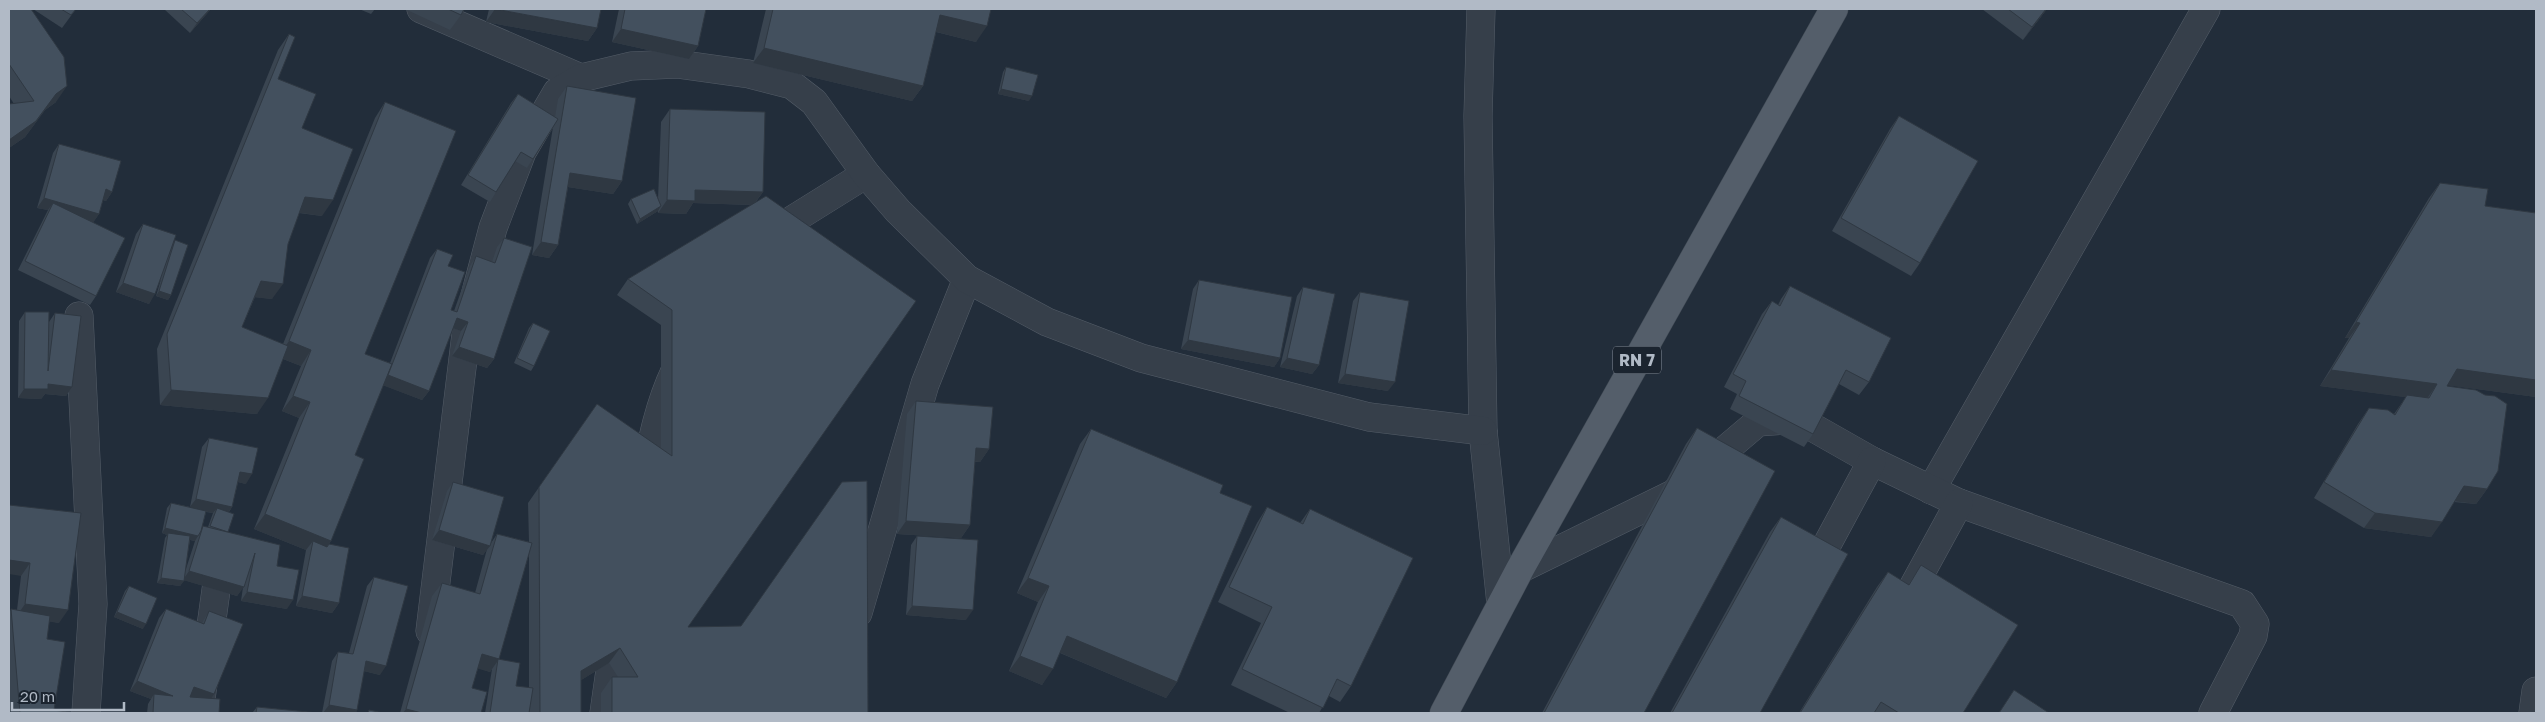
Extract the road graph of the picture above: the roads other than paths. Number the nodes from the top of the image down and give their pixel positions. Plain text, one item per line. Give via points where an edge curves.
1 (421, 9) edge
2 (1481, 9) edge
3 (1834, 9) edge
4 (2206, 9) edge
5 (581, 78) junction
6 (866, 174) junction
7 (745, 253) edge
8 (967, 279) junction
9 (80, 316) edge
10 (687, 345) edge
11 (1483, 431) junction
12 (1872, 461) junction
13 (1932, 490) junction
14 (1959, 503) junction
15 (640, 504) edge
16 (225, 528) edge
17 (1520, 570) junction
18 (1797, 600) edge
19 (622, 601) edge
20 (1501, 604) junction
21 (1892, 626) edge
22 (851, 640) edge
23 (428, 654) edge
24 (2536, 691) edge
25 (86, 713) edge
26 (199, 713) edge
27 (604, 713) edge
28 (1444, 713) edge
29 (2214, 713) edge
30 (2533, 713) edge

1 - 5 street
2 - 11 street via 1478,116
3 - 17 main road, RN 7
4 - 13 street
5 - 6 street via 631,66 677,64 749,74 792,85 814,102
5 - 23 street via 557,92 541,117 522,152 493,228 467,326
6 - 7 street via 771,232
6 - 8 street via 898,211
8 - 11 street via 1047,322 1141,358 1369,417
8 - 22 street via 925,384
9 - 25 street via 92,604
10 - 15 street via 664,394 654,426
11 - 20 street
12 - 13 street
12 - 17 street via 1798,419 1758,422 1673,494
12 - 18 street
13 - 14 street
14 - 21 street
14 - 29 street via 2242,604 2255,624 2253,636
16 - 26 street
17 - 20 main road, RN 7
19 - 27 street
20 - 28 main road, RN 7
24 - 30 street

